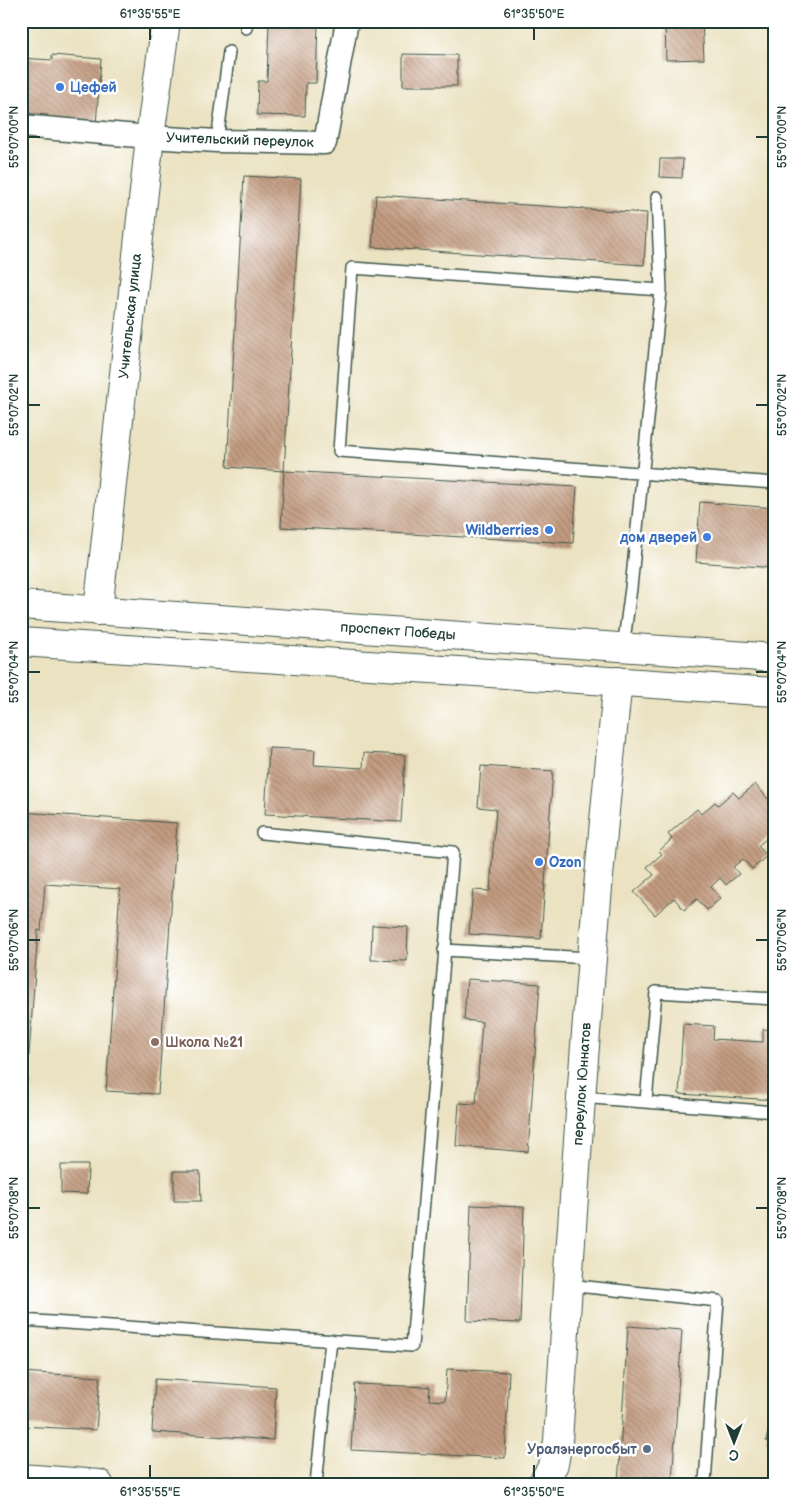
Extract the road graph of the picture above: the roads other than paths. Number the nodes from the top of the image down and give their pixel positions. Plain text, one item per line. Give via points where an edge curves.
1 (166, 21) edge
2 (347, 21) edge
3 (229, 52) dead end
4 (21, 126) edge
5 (150, 137) junction
6 (217, 141) junction
7 (657, 197) dead end
8 (661, 290) junction
9 (642, 474) junction
10 (775, 483) edge
11 (21, 605) edge
12 (98, 611) junction
13 (21, 642) edge
14 (93, 648) junction
15 (623, 648) junction
16 (775, 658) edge
17 (618, 681) junction
18 (775, 692) edge
19 (262, 833) dead end
20 (444, 950) junction
21 (591, 958) junction
22 (775, 999) edge
23 (580, 1097) junction
24 (646, 1101) junction
25 (775, 1112) edge
26 (568, 1285) junction
27 (21, 1320) edge
28 (331, 1340) junction
29 (21, 1478) edge
30 (706, 1482) dead end
31 (99, 1484) edge
32 (316, 1484) edge
33 (542, 1484) edge

1 - 5 main road, Учительская улица
2 - 6 street, Учительский переулок via 325,143
3 - 6 lane
4 - 5 street, Учительский переулок
5 - 6 street, Учительский переулок
5 - 12 main road, Учительская улица
7 - 8 lane
8 - 9 lane
8 - 9 lane via 352,268 339,451
9 - 10 lane
9 - 15 lane
11 - 12 main road, проспект Победы
12 - 14 main road, Учительская улица
12 - 15 main road, проспект Победы
13 - 14 main road
14 - 17 main road
15 - 16 main road, проспект Победы
15 - 17 main road, переулок Юннатов
17 - 18 main road
17 - 21 main road, переулок Юннатов
19 - 20 lane via 453,852
20 - 21 lane
20 - 28 lane via 412,1346
21 - 23 main road, переулок Юннатов
22 - 24 lane via 656,992
23 - 24 lane
23 - 26 main road, переулок Юннатов
24 - 25 lane
26 - 30 lane via 718,1301
26 - 33 main road, переулок Юннатов via 558,1441 554,1464
27 - 28 lane
28 - 32 lane
29 - 31 main road

